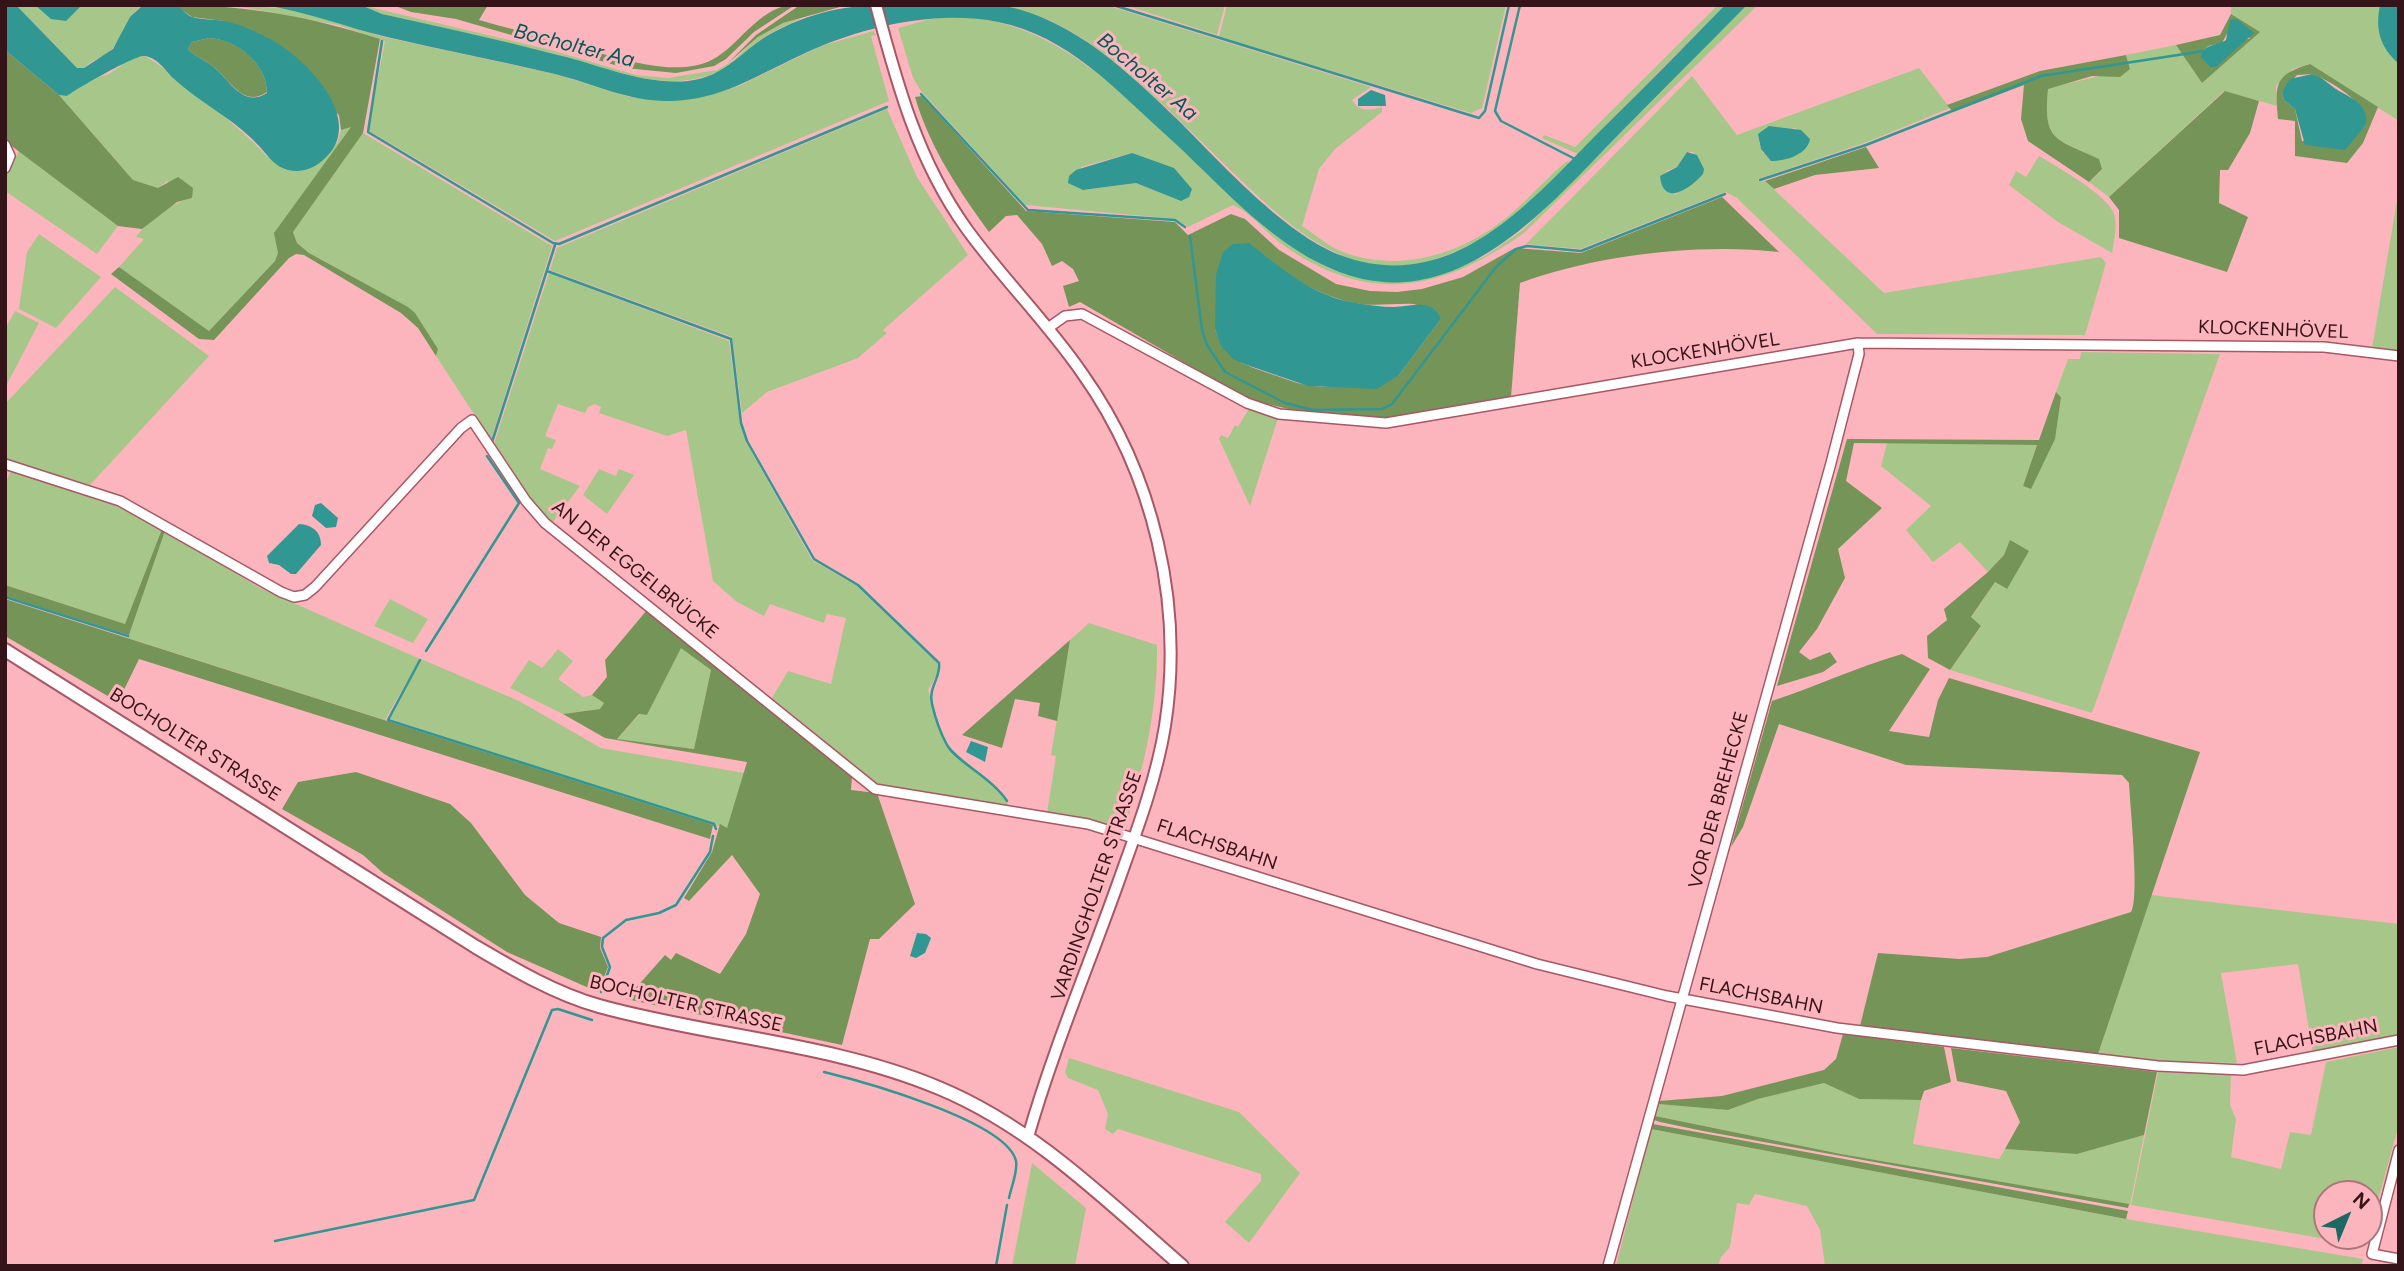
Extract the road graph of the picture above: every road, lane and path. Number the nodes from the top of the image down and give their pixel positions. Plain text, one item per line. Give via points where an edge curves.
1 (876, 5) edge
2 (5, 145) edge
3 (5, 168) edge
4 (1048, 328) junction
5 (1858, 343) junction
6 (2399, 356) edge
7 (5, 464) edge
8 (5, 650) edge
9 (1135, 836) junction
10 (1683, 999) junction
11 (2399, 1040) edge
12 (1028, 1137) junction
13 (2399, 1150) edge
14 (2399, 1259) edge
15 (1182, 1266) edge
16 (1608, 1266) edge

1 - 4 street, VARDINGHOLTER STRASSE via 912,127 944,194 993,264
2 - 3 street via 10,156
4 - 5 street, KLOCKENHÖVEL via 1065,316 1082,314 1247,403 1302,417 1385,423
4 - 9 street, VARDINGHOLTER STRASSE via 1084,374 1123,443 1147,500 1159,546 1169,611 1169,682 1165,726
5 - 6 street, KLOCKENHÖVEL via 2213,344 2324,347
5 - 10 street, VOR DER BREHECKE via 1831,463
7 - 9 street, AN DER EGGELBRÜCKE via 120,501 294,597 315,587 472,420 545,523 875,789
8 - 12 main road, BOCHOLTER STRASSE via 475,947 555,989 599,1006 874,1066 939,1088
9 - 10 street, FLACHSBAHN via 1537,964
9 - 12 street, VARDINGHOLTER STRASSE
10 - 11 street, FLACHSBAHN via 1837,1028 2158,1066 2243,1070
10 - 16 street, VOR DER BREHECKE
12 - 15 main road, BOCHOLTER STRASSE
13 - 14 street via 2372,1254

